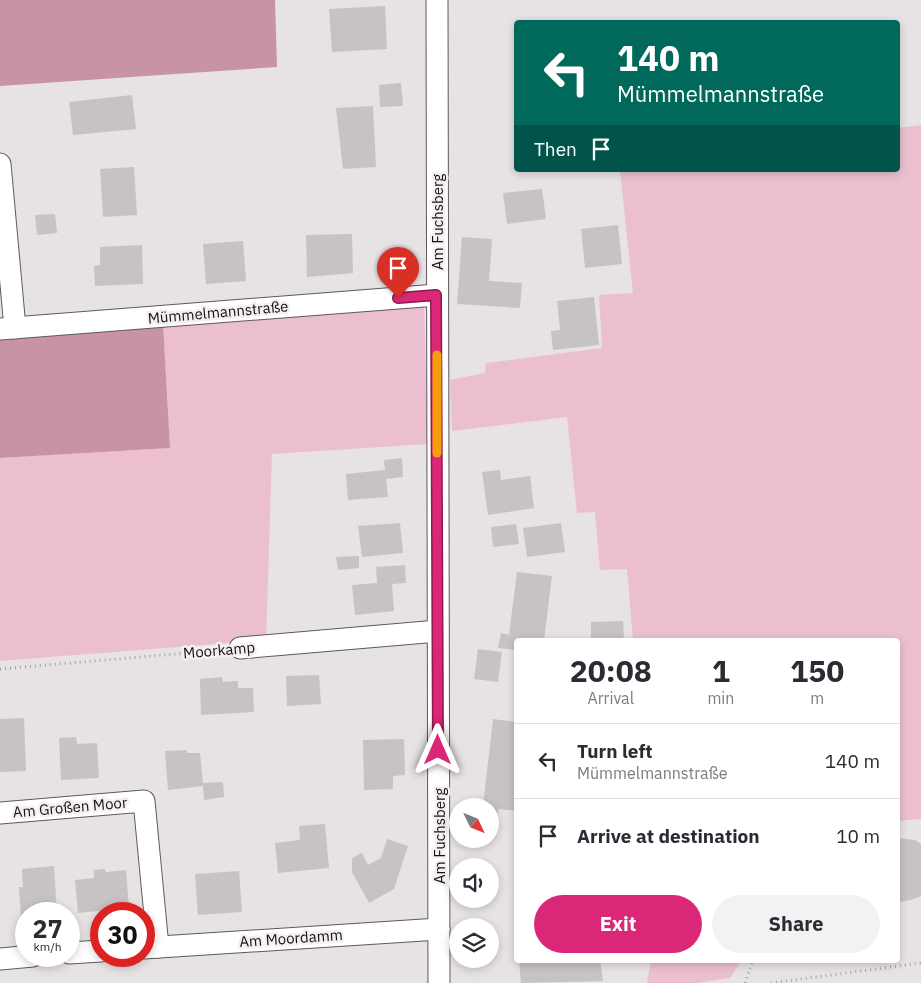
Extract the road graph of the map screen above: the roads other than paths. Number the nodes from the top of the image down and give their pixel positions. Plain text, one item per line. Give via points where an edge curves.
1 (436, 0) edge
2 (0, 164) edge
3 (436, 295) junction
4 (8, 329) edge
5 (438, 631) junction
6 (240, 648) road end
7 (0, 813) edge
8 (149, 902) edge
9 (439, 929) junction
10 (155, 947) edge
11 (15, 958) edge
12 (0, 959) edge
13 (438, 983) edge

1 - 3 street, Am Fuchsberg
2 - 4 street
3 - 4 street, Mümmelmannstraße
3 - 5 street, Am Fuchsberg
5 - 6 street, Moorkamp
5 - 9 street, Am Fuchsberg
7 - 8 street, Am Großen Moor via 144,801
9 - 10 street, Am Moordamm
9 - 13 street, Am Fuchsberg
11 - 12 street

